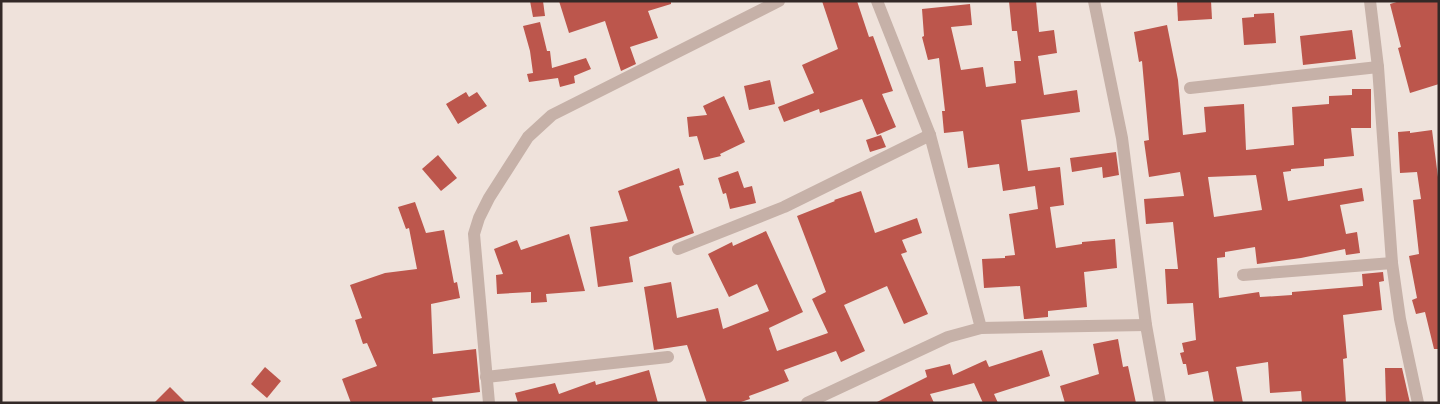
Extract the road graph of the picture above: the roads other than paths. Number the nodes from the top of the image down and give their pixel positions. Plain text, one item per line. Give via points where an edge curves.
1 (779, 1) edge
2 (877, 1) edge
3 (1094, 1) edge
4 (1370, 1) edge
5 (1378, 68) junction
6 (1190, 88) dead end
7 (930, 135) junction
8 (678, 249) dead end
9 (1392, 263) junction
10 (1243, 275) dead end
11 (1146, 325) junction
12 (981, 328) junction
13 (668, 357) dead end
14 (486, 377) junction
15 (489, 403) edge
16 (807, 403) edge
17 (1160, 403) edge
18 (1418, 403) edge

1 - 14 street via 552,115 528,137 489,198 474,234
2 - 7 street
3 - 11 street via 1122,138
4 - 5 street
5 - 6 street
5 - 9 street
7 - 8 street via 784,207
7 - 12 street
9 - 10 street
9 - 18 street
11 - 12 street
11 - 17 street
12 - 16 street via 948,337
13 - 14 street
14 - 15 street

